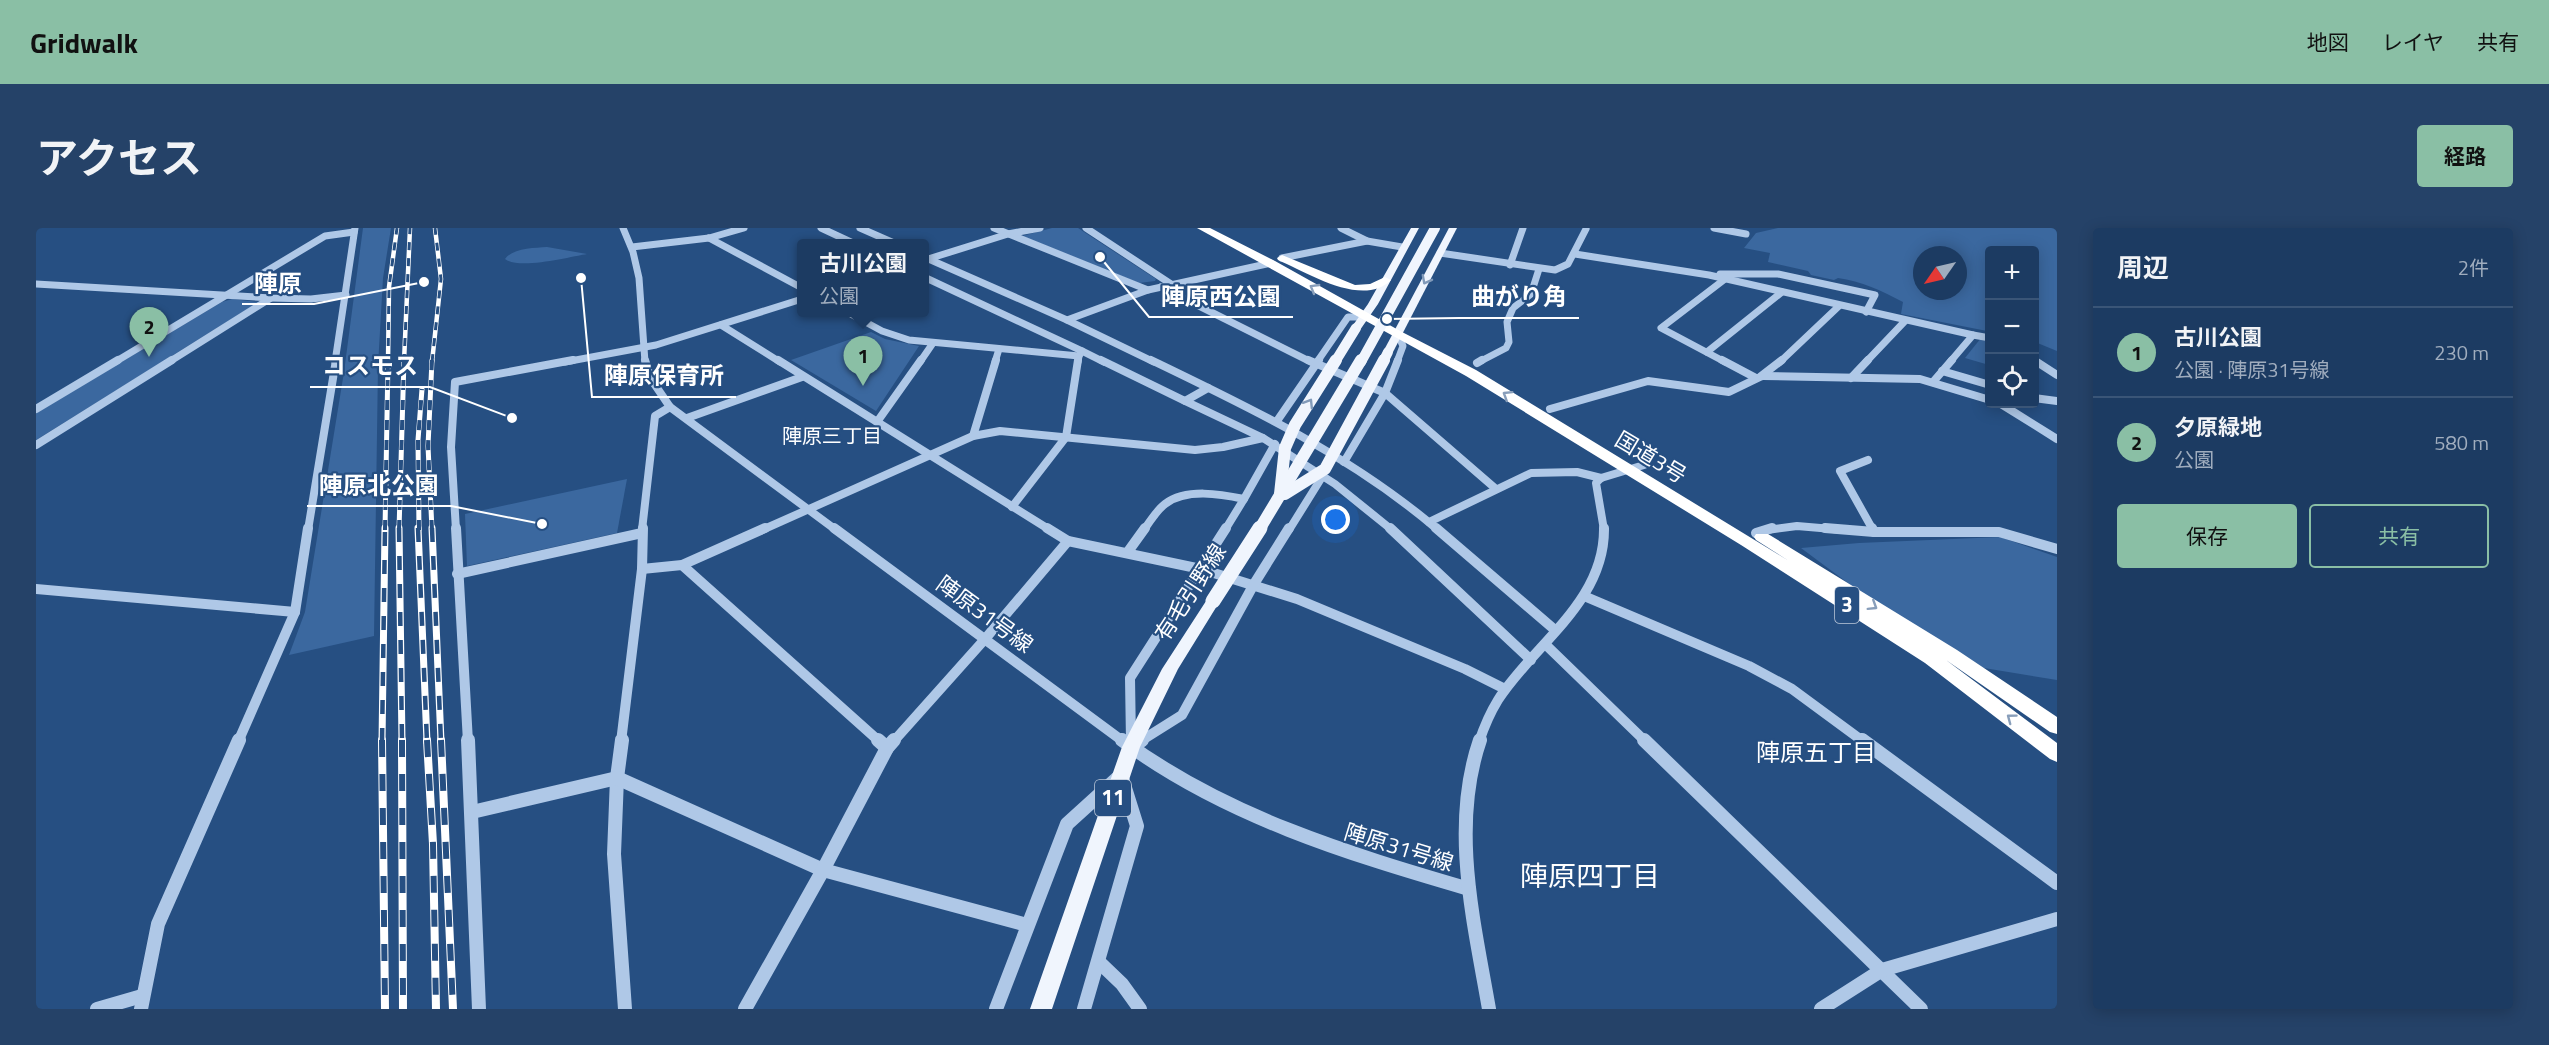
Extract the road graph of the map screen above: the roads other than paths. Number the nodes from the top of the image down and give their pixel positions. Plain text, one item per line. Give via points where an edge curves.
1 (623, 228) edge
2 (744, 228) edge
3 (820, 228) edge
4 (860, 228) edge
5 (994, 228) edge
6 (1040, 228) edge
7 (1086, 228) edge
8 (1202, 228) edge
9 (1225, 228) edge
10 (1341, 228) edge
11 (1415, 228) edge
12 (1435, 228) edge
13 (1453, 228) edge
14 (1523, 228) edge
15 (1578, 228) edge
16 (1588, 228) edge
17 (1714, 228) edge
18 (354, 230) edge
19 (1008, 234) junction
20 (1746, 234) dead end
21 (709, 238) junction
22 (844, 239) edge
23 (885, 239) edge
24 (1367, 241) junction
25 (1402, 247) junction
26 (632, 248) junction
27 (1440, 253) junction
28 (1575, 254) junction
29 (929, 258) edge
30 (929, 260) edge
31 (1277, 260) junction
32 (1510, 265) junction
33 (1539, 269) junction
34 (1709, 275) junction
35 (1725, 279) junction
36 (929, 280) edge
37 (1386, 280) junction
38 (36, 284) edge
39 (1171, 284) junction
40 (797, 286) edge
41 (1161, 287) junction
42 (1149, 290) junction
43 (1782, 292) junction
44 (228, 295) junction
45 (346, 295) junction
46 (271, 298) junction
47 (797, 300) edge
48 (1839, 306) junction
49 (1866, 312) junction
50 (1368, 313) junction
51 (856, 317) edge
52 (1067, 320) junction
53 (1905, 321) junction
54 (721, 325) junction
55 (1400, 330) junction
56 (1973, 335) junction
57 (1985, 337) edge
58 (933, 343) junction
59 (643, 348) junction
60 (999, 349) junction
61 (1707, 352) junction
62 (1080, 354) junction
63 (1477, 363) junction
64 (2039, 363) edge
65 (1316, 364) junction
66 (1942, 371) junction
67 (2057, 375) edge
68 (802, 377) junction
69 (1759, 377) junction
70 (1851, 378) junction
71 (1933, 382) junction
72 (1985, 384) edge
73 (1208, 388) junction
74 (1384, 393) junction
75 (1985, 399) edge
76 (2039, 399) edge
77 (1185, 401) junction
78 (2057, 401) edge
79 (670, 407) junction
80 (2007, 408) edge
81 (36, 409) edge
82 (1550, 409) junction
83 (687, 418) junction
84 (1277, 421) junction
85 (877, 422) junction
86 (973, 436) junction
87 (1066, 437) junction
88 (1263, 438) junction
89 (2057, 439) edge
90 (1275, 444) junction
91 (36, 445) edge
92 (930, 456) junction
93 (1868, 460) dead end
94 (1344, 462) junction
95 (1636, 467) junction
96 (1322, 477) junction
97 (1601, 477) junction
98 (1496, 489) junction
99 (1280, 497) junction
100 (1244, 499) junction
101 (1012, 507) junction
102 (810, 509) junction
103 (1429, 522) junction
104 (1874, 532) junction
105 (642, 533) junction
106 (1756, 533) junction
107 (1068, 540) junction
108 (2057, 549) edge
109 (1127, 553) junction
110 (682, 565) junction
111 (642, 569) junction
112 (1201, 569) junction
113 (457, 574) junction
114 (1254, 584) junction
115 (36, 589) edge
116 (1584, 596) junction
117 (295, 612) junction
118 (1555, 630) junction
119 (985, 639) junction
120 (1545, 644) junction
121 (1531, 660) junction
122 (1505, 689) junction
123 (2057, 727) edge
124 (1131, 747) junction
125 (887, 748) junction
126 (2057, 754) edge
127 (1121, 775) junction
128 (617, 778) junction
129 (472, 812) junction
130 (823, 870) junction
131 (2057, 883) edge
132 (1469, 889) junction
133 (2057, 919) edge
134 (1027, 925) junction
135 (1099, 962) junction
136 (1882, 970) junction
137 (141, 1003) edge
138 (97, 1009) edge
139 (479, 1009) edge
140 (626, 1009) edge
141 (745, 1009) edge
142 (996, 1009) edge
143 (1041, 1009) edge
144 (1084, 1009) edge
145 (1140, 1009) edge
146 (1489, 1009) edge
147 (1821, 1009) edge
148 (1920, 1009) edge

1 - 26 street, 陣原31号線
2 - 21 street
3 - 22 street
4 - 23 street
5 - 19 street
6 - 19 street
7 - 39 street
8 - 31 highway, 国道3号 / 3
9 - 31 highway, 国道3号 / 3
10 - 24 street
11 - 25 main road
12 - 99 main road, 有毛引野線 / 11, bridge via 1393,307
13 - 27 main road
14 - 32 street
15 - 16 street
16 - 28 street
17 - 20 street
18 - 44 street via 325,236
18 - 45 street
19 - 29 street
19 - 42 street
21 - 26 street
21 - 40 street
24 - 25 street
24 - 31 street
25 - 37 main road
26 - 59 street, 陣原31号線 via 641,294
27 - 32 street
27 -> 55 main road
28 - 33 street via 1568,264 1555,270
28 - 34 street
30 - 52 street
31 - 37 highway via 1354,288 1372,287
31 - 39 street
31 - 50 highway, 国道3号 / 3
32 - 33 street
33 - 63 street via 1531,294 1513,308 1507,322 1506,348
34 - 35 street
34 - 49 street via 1778,274 1875,296
35 - 43 street
35 - 61 street via 1661,328
36 - 62 street
37 - 50 main road
38 - 44 street
39 - 41 street
41 - 42 street
41 - 65 street
42 - 52 street
43 - 48 street
43 - 61 street
44 - 46 street
44 - 81 street
45 - 46 street
45 - 117 street
46 - 91 street
47 - 54 street
48 - 49 street
48 - 69 street
49 - 53 street
50 - 55 highway, 国道3号 / 3
50 - 65 street via 1348,317
99 -> 50 main road, bridge via 1285,448 1295,425
51 - 58 street via 896,338
52 - 73 street
53 - 56 street
53 - 70 street
54 - 59 street
54 - 68 street
55 - 63 highway, 国道3号 / 3
55 - 74 street via 1403,346
95 -> 55 highway, 国道3号 / 3
55 - 99 main road, bridge via 1325,469
56 - 57 street
56 - 66 street
58 - 60 street
58 - 85 street
59 - 79 street, 陣原31号線 via 649,376
59 - 113 street via 454,382 451,447
60 - 62 street
60 - 86 street
61 - 69 street
62 - 77 street
62 - 87 street
63 - 82 highway, 国道3号 / 3
64 - 67 street
65 - 74 street
65 - 84 street
66 - 71 street
66 - 72 street
68 - 83 street
68 - 85 street
69 - 70 street
69 - 82 street via 1729,392 1648,381
70 - 71 street
71 - 75 street
73 - 77 street
73 - 84 street
74 - 94 street
74 - 98 street
76 - 78 street
77 - 88 street
79 - 83 street, 陣原31号線
79 - 105 street via 655,416
80 - 89 street
82 - 95 highway, 国道3号 / 3
83 - 102 street, 陣原31号線
84 - 94 street
85 - 92 street
86 - 87 street via 999,431
86 - 92 street
87 - 88 street via 1195,450
87 - 101 street
88 - 90 street
90 - 96 street
90 - 100 street
92 - 101 street
92 - 102 street
93 - 104 street via 1840,471
94 - 103 street
95 - 97 street
95 - 106 highway, 国道3号 / 3
126 -> 95 highway, 国道3号 / 3 via 1932,659
96 - 114 street
96 - 121 street via 1383,523
97 - 98 street via 1577,472 1531,474
97 - 116 street via 1596,488 1603,515 1603,553
98 - 103 street
99 - 124 main road, 有毛引野線 / 11, bridge via 1170,669
100 - 109 street via 1220,493 1166,503
100 - 112 street
101 - 107 street
102 - 110 street
102 - 119 street, 陣原31号線
103 - 118 street
104 - 106 street via 1797,526
104 - 108 street via 2000,532
105 - 111 street
105 - 113 street
106 -> 123 highway, 国道3号 / 3 via 1950,654
107 - 109 street
107 - 119 street
109 - 112 street
110 - 111 street
110 - 125 street
111 - 128 street
112 - 114 street
112 - 124 street via 1130,678
113 - 129 street
114 - 122 street
114 - 124 street via 1182,715
115 - 117 street
116 - 118 street
116 - 131 street via 1749,666 1792,689
117 - 137 street via 158,924
118 - 120 street
119 - 124 street, 陣原31号線
119 - 125 street
120 - 121 street
120 - 136 street
121 - 122 street
122 - 132 street via 1487,721 1473,759 1466,807
124 - 127 main road, 有毛引野線 / 11
124 - 132 street, 陣原31号線 via 1173,775 1295,834 1370,861
125 - 130 street
127 - 134 street via 1067,824
127 - 135 street via 1137,826
127 - 143 main road, 有毛引野線 / 11
128 - 129 street
128 - 130 street
128 - 140 street via 614,854
129 - 139 street
130 - 134 street
130 - 141 street
132 - 146 street
133 - 136 street
134 - 142 street
135 - 144 street
135 - 145 street
136 - 147 street
136 - 148 street
137 - 138 street

